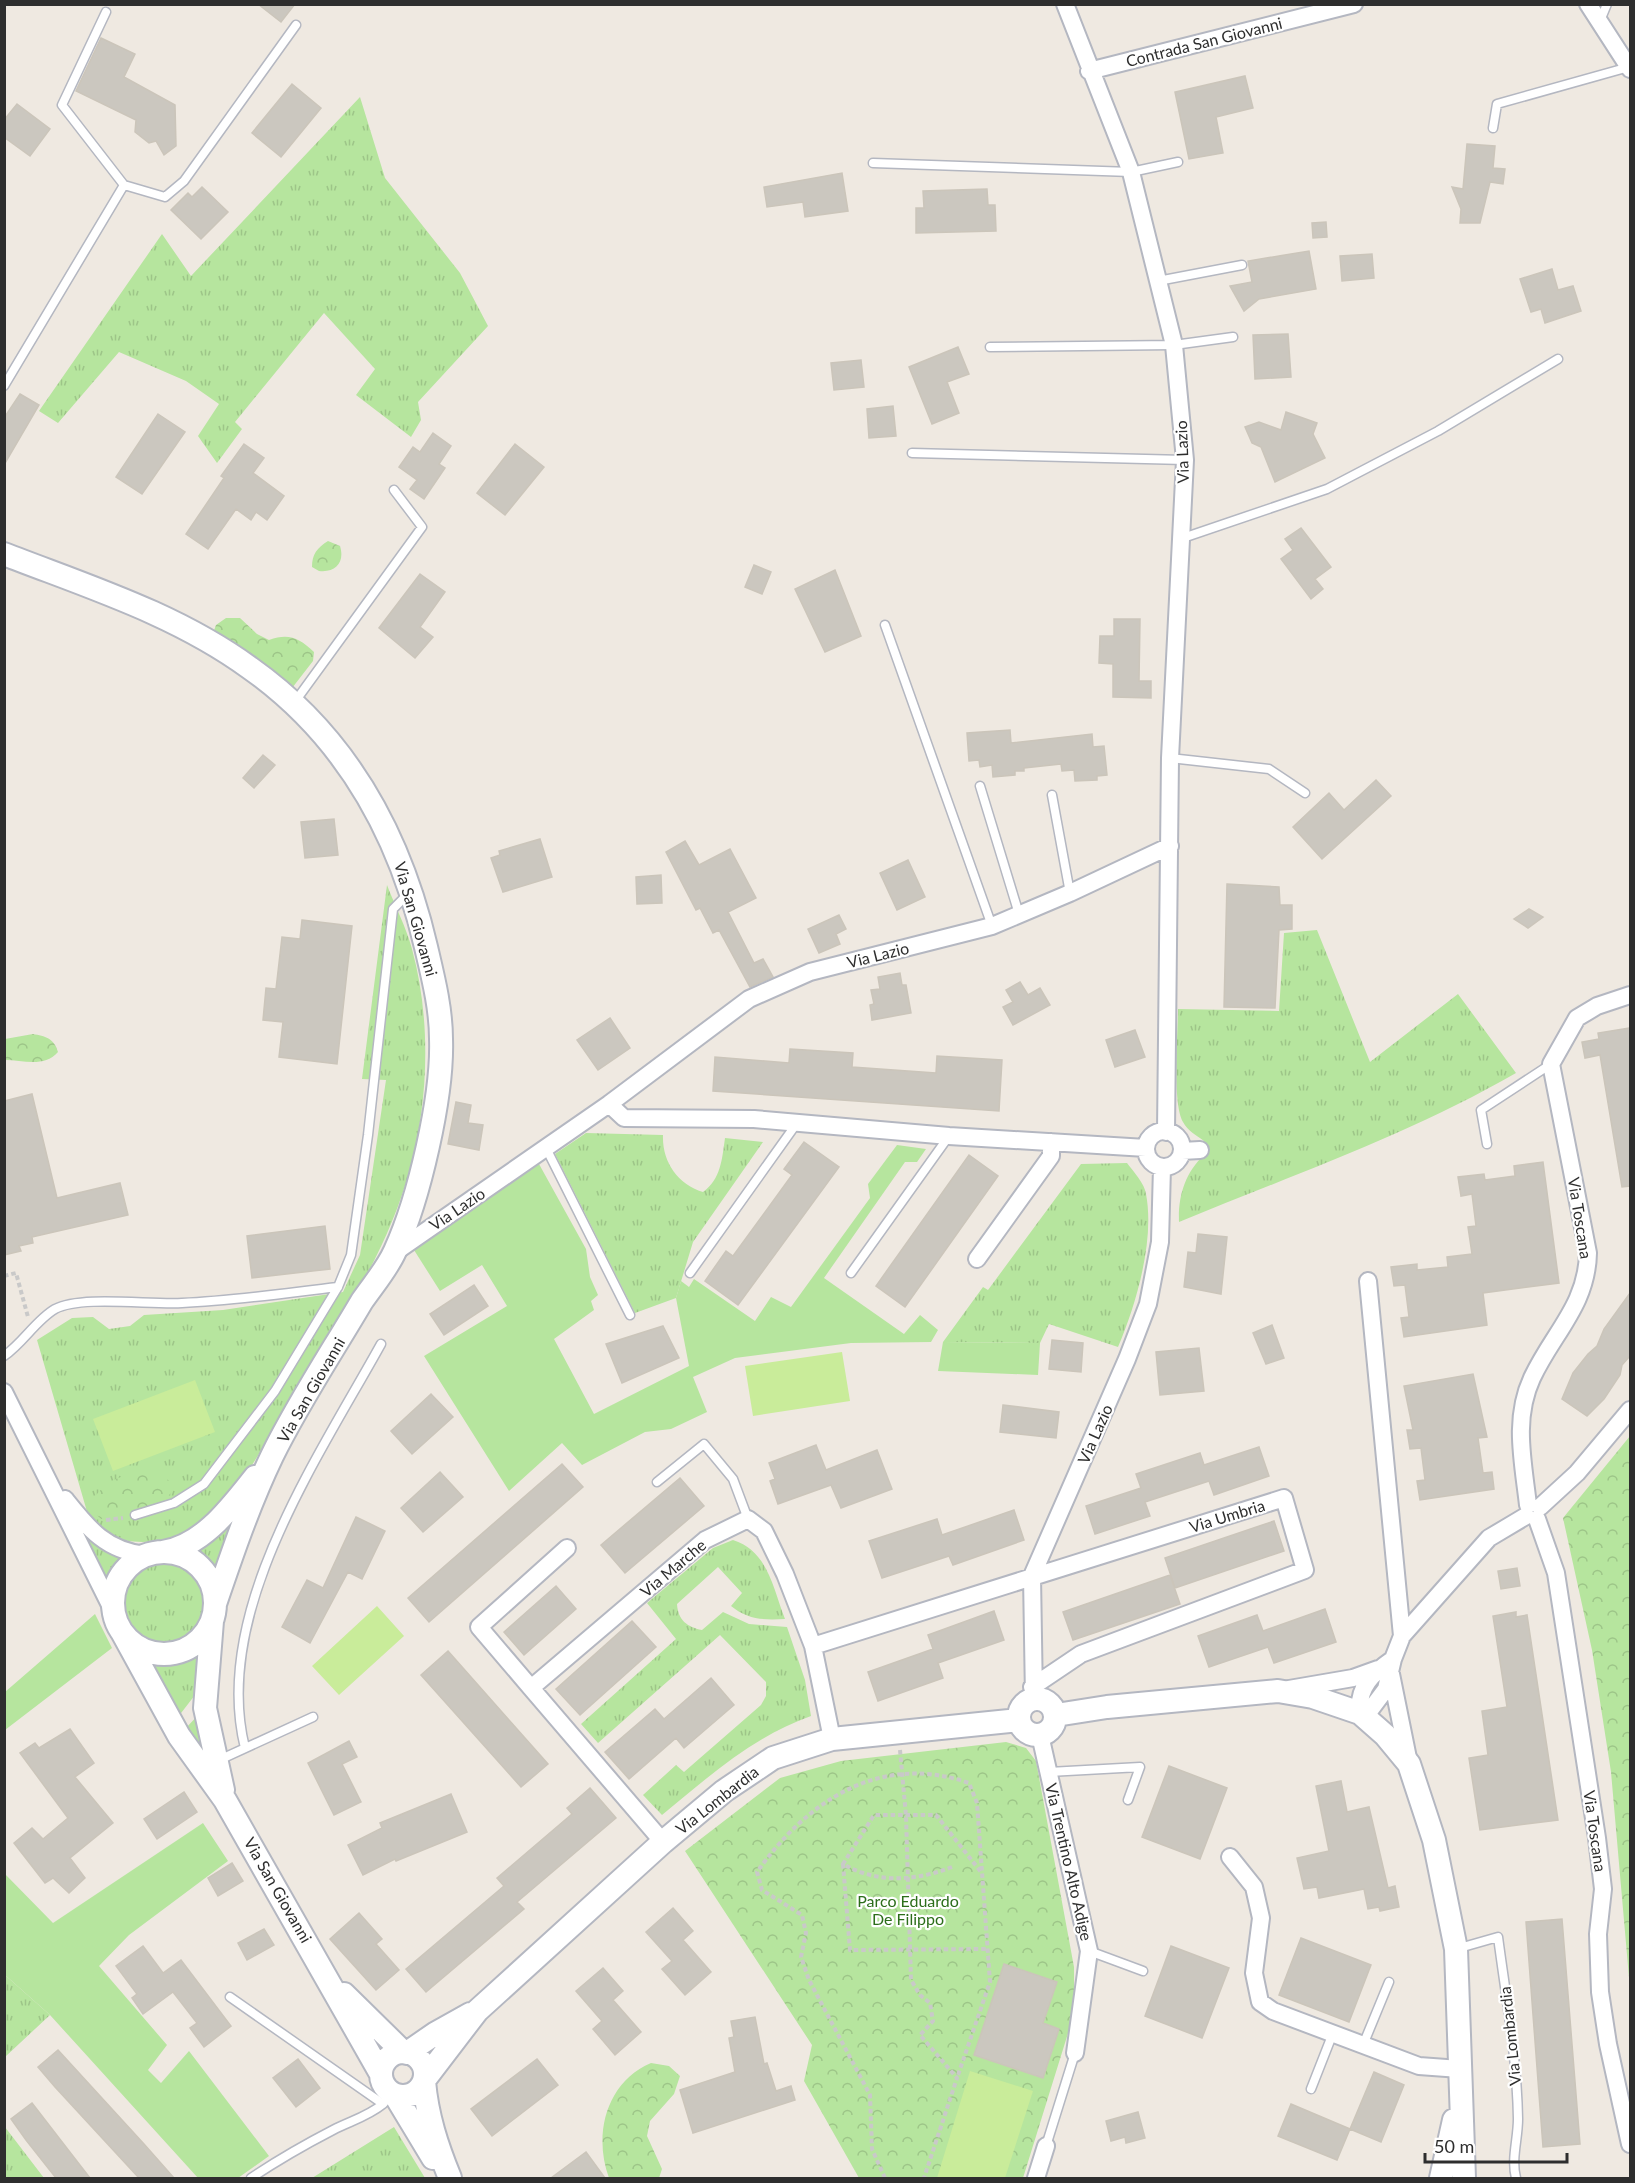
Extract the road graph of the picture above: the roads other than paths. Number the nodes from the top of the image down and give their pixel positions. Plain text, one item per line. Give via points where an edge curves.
1 (1065, 4) edge
2 (1353, 4) edge
3 (1588, 4) edge
4 (1607, 4) edge
5 (106, 12) dead end
6 (1600, 22) junction
7 (296, 25) dead end
8 (1630, 68) edge
9 (1089, 71) junction
10 (1493, 128) dead end
11 (1178, 162) dead end
12 (873, 163) dead end
13 (1131, 172) junction
14 (124, 185) junction
15 (1242, 266) dead end
16 (1157, 281) junction
17 (1233, 337) dead end
18 (1174, 345) junction
19 (990, 347) dead end
20 (1558, 359) dead end
21 (4, 386) edge
22 (912, 453) dead end
23 (1185, 460) junction
24 (394, 490) dead end
25 (1179, 539) junction
26 (4, 554) edge
27 (885, 625) dead end
28 (294, 703) junction
29 (1170, 758) junction
30 (980, 786) dead end
31 (1305, 793) dead end
32 (1052, 795) dead end
33 (1170, 846) junction
34 (411, 892) junction
35 (1070, 893) junction
36 (1019, 914) junction
37 (992, 926) junction
38 (1630, 995) edge
39 (1551, 1064) junction
40 (609, 1104) junction
41 (797, 1123) junction
42 (1166, 1132) junction
43 (950, 1136) junction
44 (1051, 1143) junction
45 (1488, 1144) dead end
46 (546, 1148) junction
47 (1146, 1148) junction
48 (1200, 1150) dead end
49 (1182, 1151) junction
50 (1162, 1167) junction
51 (394, 1253) junction
52 (977, 1259) dead end
53 (690, 1273) dead end
54 (851, 1273) dead end
55 (1368, 1281) dead end
56 (338, 1287) junction
57 (630, 1315) dead end
58 (381, 1344) dead end
59 (4, 1356) edge
60 (4, 1392) edge
61 (1630, 1410) edge
62 (273, 1455) junction
63 (44, 1472) junction
64 (657, 1482) dead end
65 (1533, 1512) junction
66 (135, 1515) dead end
67 (748, 1519) junction
68 (567, 1548) dead end
69 (154, 1553) junction
70 (1032, 1576) junction
71 (214, 1613) junction
72 (118, 1623) junction
73 (1402, 1636) junction
74 (813, 1646) junction
75 (1388, 1667) junction
76 (531, 1688) junction
77 (1278, 1691) junction
78 (206, 1692) junction
79 (1033, 1693) junction
80 (1360, 1713) junction
81 (1056, 1715) junction
82 (312, 1718) dead end
83 (1019, 1720) junction
84 (175, 1729) junction
85 (1040, 1735) junction
86 (832, 1739) junction
87 (245, 1748) junction
88 (217, 1761) junction
89 (1409, 1764) junction
90 (1049, 1772) junction
91 (225, 1800) junction
92 (1128, 1800) dead end
93 (663, 1842) junction
94 (1230, 1857) dead end
95 (1456, 1949) junction
96 (1089, 1951) junction
97 (1143, 1971) dead end
98 (330, 1981) junction
99 (1389, 1982) dead end
100 (230, 1997) dead end
101 (477, 2011) junction
102 (1333, 2033) junction
103 (1363, 2045) junction
104 (405, 2053) junction
105 (1075, 2053) joint
106 (1460, 2069) junction
107 (424, 2080) junction
108 (1311, 2089) dead end
109 (387, 2092) junction
110 (1460, 2092) junction
111 (1630, 2144) edge
112 (1046, 2146) joint
113 (251, 2178) edge
114 (448, 2178) edge
115 (1036, 2178) edge
116 (1441, 2178) edge
117 (1464, 2178) edge
118 (1516, 2178) edge

1 - 9 street, Via Lazio
2 - 9 street, Contrada San Giovanni
3 - 6 street
4 - 6 lane
5 - 14 lane via 62,105
6 - 8 street
7 - 14 lane via 184,181 165,197
8 - 10 lane via 1497,104
9 - 13 street, Via Lazio
11 - 13 lane
12 - 13 lane
13 - 16 street, Via Lazio
14 - 21 lane
15 - 16 lane
16 - 18 street, Via Lazio
17 - 18 lane
18 - 19 lane
18 - 23 street, Via Lazio
20 - 25 lane via 1438,431 1326,489
22 - 23 lane
23 - 25 street, Via Lazio
24 - 28 lane via 422,527
25 - 29 street, Via Lazio
26 - 28 main road, Via San Giovanni via 163,615 251,668
27 - 37 lane
28 - 34 main road, Via San Giovanni via 332,745 365,791 393,842
29 - 31 lane via 1269,769
29 - 33 street, Via Lazio
30 - 36 lane
32 - 35 lane
33 - 35 street, Via Lazio
33 - 42 street, Via Lazio
34 - 51 main road, Via San Giovanni via 434,980 442,1040 433,1121 413,1200
34 - 56 lane via 393,909 351,1255
35 - 36 street, Via Lazio
36 - 37 street, Via Lazio
37 - 40 street, Via Lazio via 810,972 749,999
38 - 39 street via 1597,1006 1577,1018
39 - 45 lane via 1481,1110
39 - 65 street, Via Toscana via 1588,1253 1582,1293 1532,1378 1525,1401 1519,1430
40 - 41 street via 624,1118
40 - 46 street, Via Lazio
41 - 43 street
41 - 53 lane
42 - 47 street via 1151,1138
42 - 49 street via 1179,1140
43 - 44 street
43 - 54 lane
44 - 47 street
44 - 52 street via 1051,1156
46 - 51 street, Via Lazio
46 - 57 lane
47 - 50 street via 1149,1158
48 - 49 street
49 - 50 street via 1177,1161
50 - 70 street, Via Lazio via 1160,1242 1148,1304
51 - 62 main road, Via San Giovanni
55 - 73 street
56 - 59 lane via 183,1303 80,1303 55,1309
56 - 66 lane via 275,1391 204,1484 174,1503
58 - 87 lane via 310,1471 259,1580 238,1671 238,1720
60 - 63 street
61 - 65 street via 1577,1473
62 - 69 main road, Via San Giovanni via 213,1527 177,1550
62 - 71 main road, Via San Giovanni via 236,1541
63 - 69 street via 99,1538 116,1549
63 - 72 street
64 - 67 lane via 704,1443 733,1479
65 - 73 street via 1489,1538
65 - 111 street, Via Toscana via 1556,1573 1597,1838 1603,1888 1598,1934 1600,1992
67 - 74 street via 764,1531
67 - 76 street, Via Marche via 705,1539
68 - 76 street via 479,1627
69 - 71 main road via 180,1554 206,1573 213,1588
69 - 72 main road via 130,1565 119,1579 113,1596
70 - 74 street, Via Umbria
70 - 79 street, Via Lazio
70 - 79 street, Via Umbria via 1284,1498 1305,1570 1081,1654
71 - 72 main road via 202,1637 188,1648 170,1654 135,1645
71 - 78 main road, Via San Giovanni
72 - 84 main road, Via San Giovanni
73 - 75 street
74 - 86 street
75 - 77 street via 1353,1678
75 - 80 street via 1379,1701
75 - 89 street
76 - 93 street
77 - 80 main road via 1313,1697
77 - 81 main road
78 - 84 main road
78 - 88 main road, Via San Giovanni via 205,1708
79 - 81 main road via 1048,1702
79 - 83 main road
80 - 89 main road via 1386,1735
81 - 85 main road via 1052,1728
82 - 87 lane
83 - 85 main road via 1026,1732
83 - 86 main road, Via Lombardia
84 - 91 main road, Via San Giovanni
85 - 90 street, Via Trentino Alto Adige
86 - 93 main road, Via Lombardia via 773,1758 724,1791
87 - 88 lane
88 - 91 main road, Via San Giovanni
89 - 95 main road via 1434,1840
90 - 92 lane, Via Trentino Alto Adige via 1140,1767
90 - 96 street, Via Trentino Alto Adige
91 - 98 main road, Via San Giovanni
93 - 101 main road, Via Lombardia
94 - 102 street via 1254,1887 1261,1918 1254,1973 1260,2002 1273,2011
95 - 106 main road
95 - 118 lane, Via Lombardia via 1498,1937 1513,2052 1518,2120
96 - 97 lane, Via Trentino Alto Adige
96 - 105 street, Via Trentino Alto Adige
98 - 104 main road, Via San Giovanni
98 - 109 main road, Via San Giovanni
99 - 103 lane
100 - 109 lane
101 - 104 main road, Via Lombardia
101 - 107 main road, Via Lombardia
102 - 103 street
102 - 108 lane
103 - 106 street via 1419,2066
104 - 107 main road via 421,2062
104 - 109 main road via 396,2053 385,2061
105 - 112 lane
106 - 110 main road
107 - 109 main road via 421,2088 409,2096
107 - 114 main road, Via San Giovanni via 426,2107
109 - 113 lane via 370,2115 292,2151
109 - 114 main road, Via San Giovanni
110 - 116 main road
110 - 117 main road
112 - 115 street

